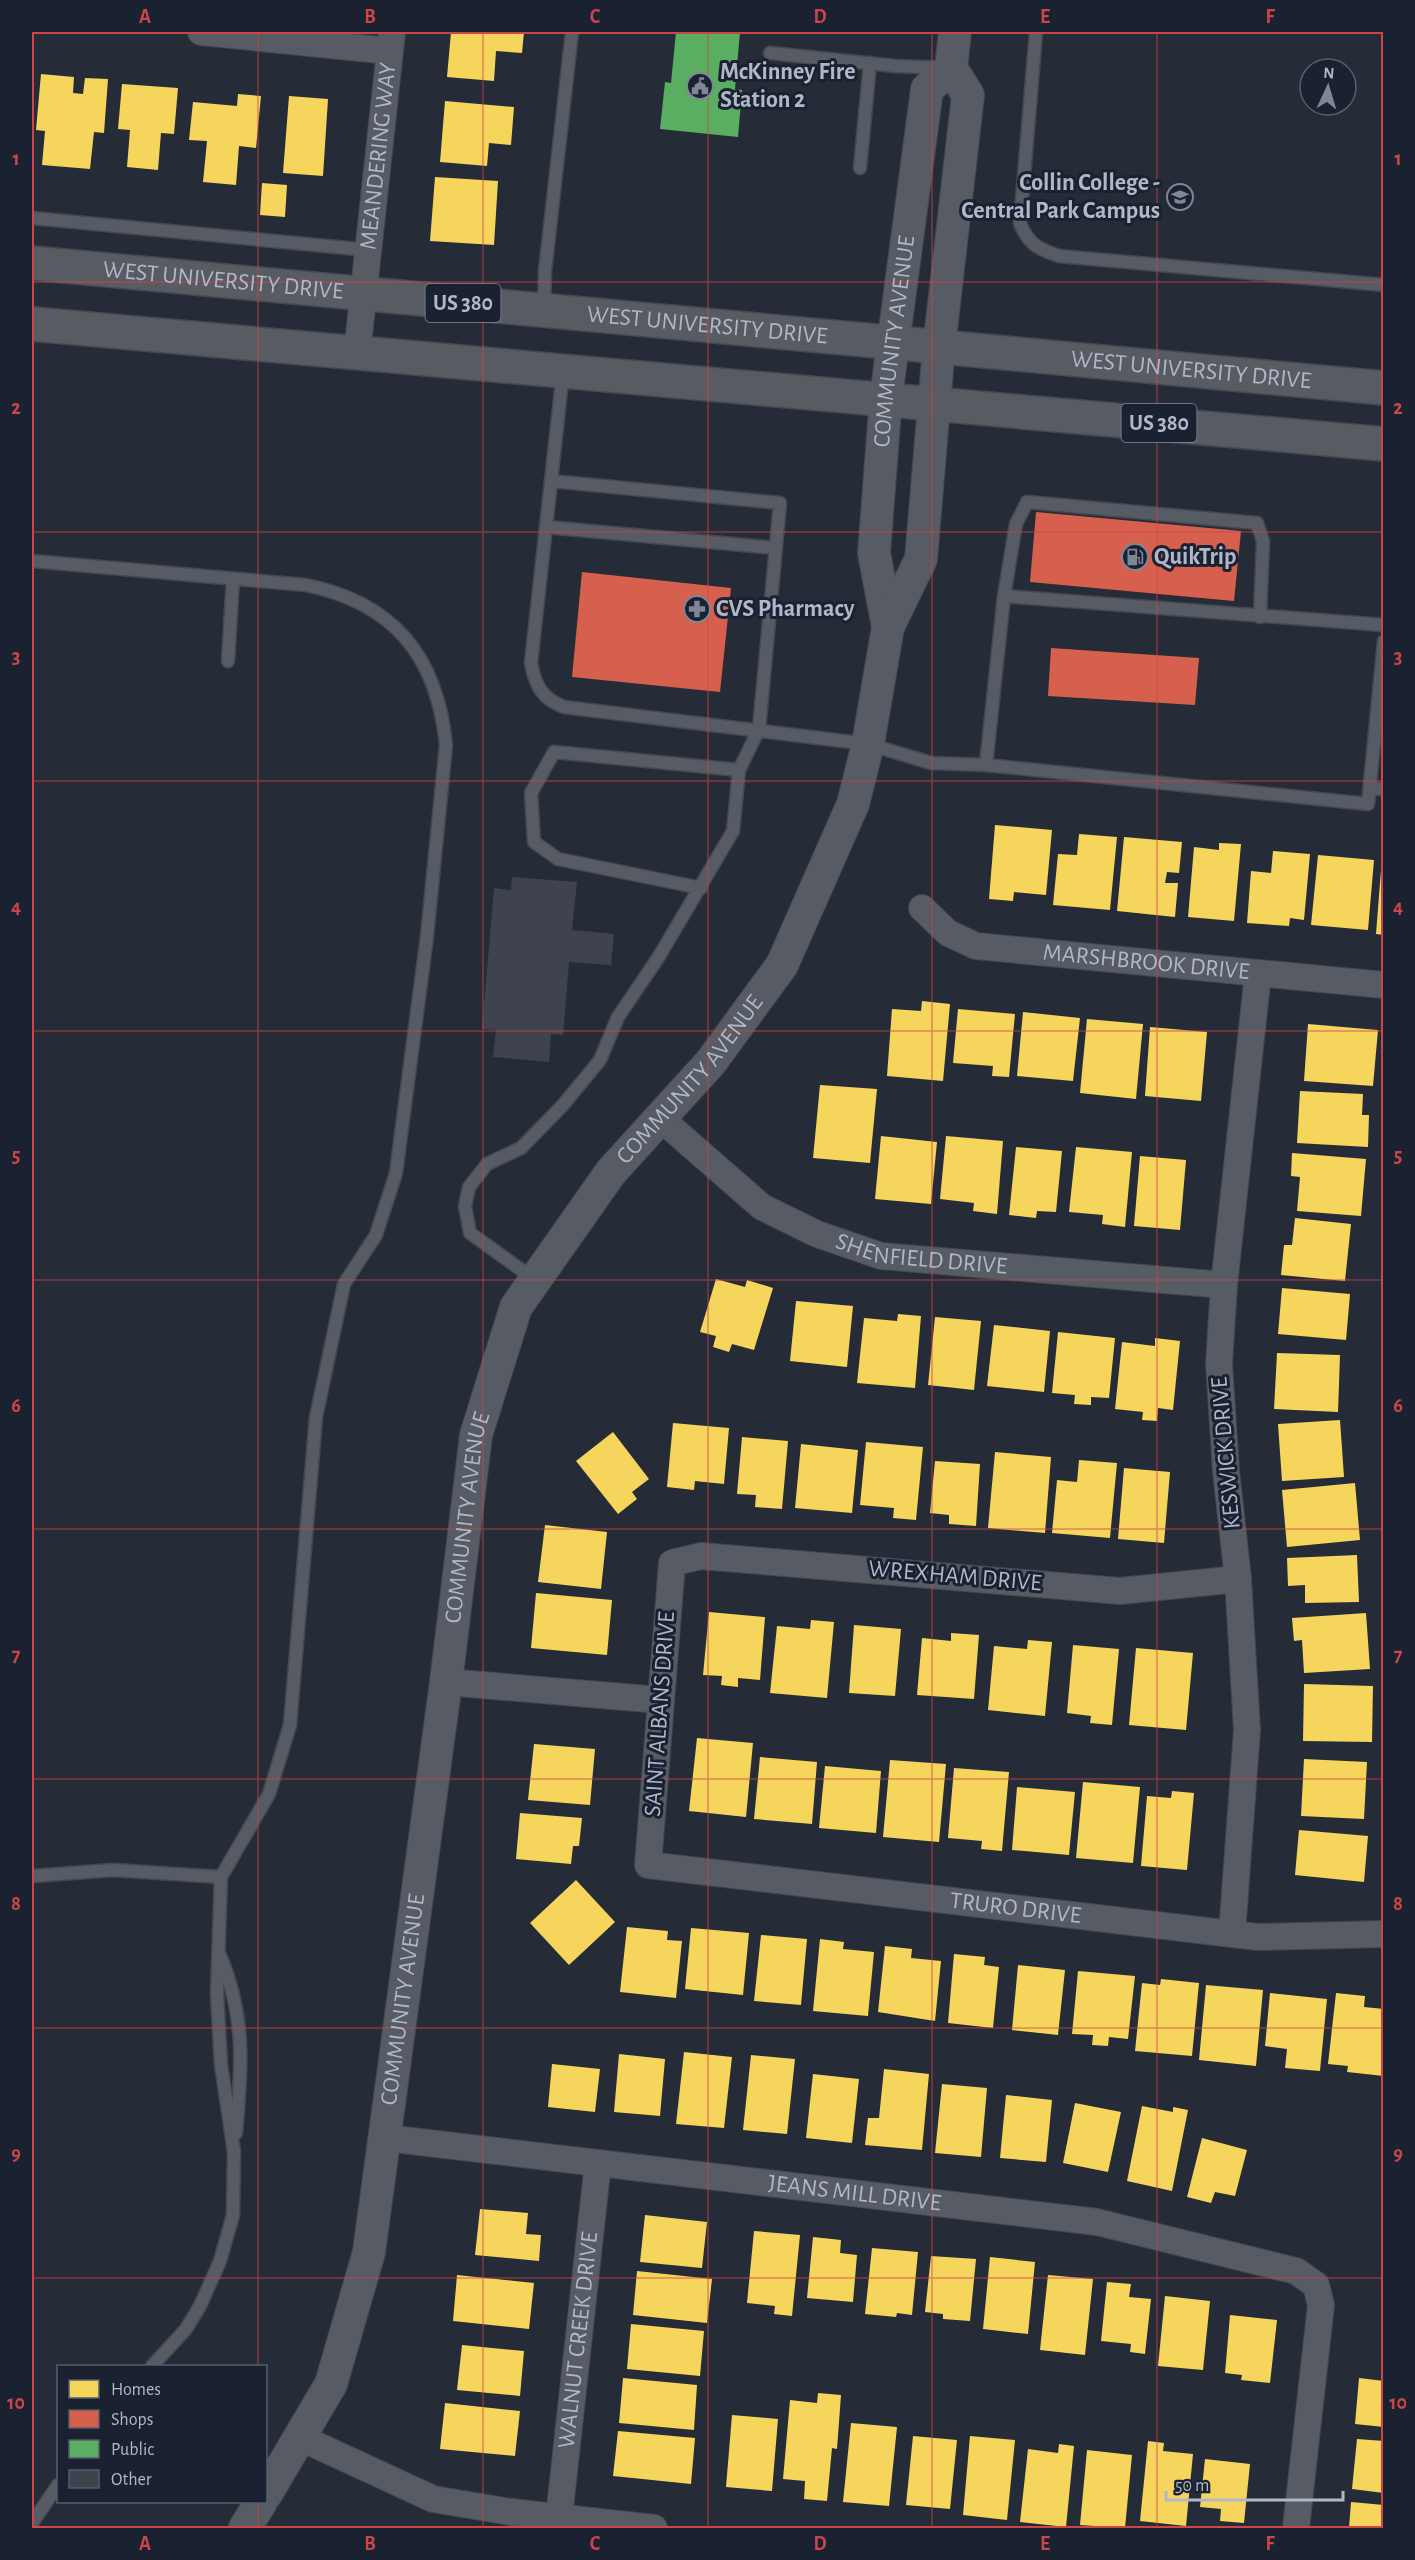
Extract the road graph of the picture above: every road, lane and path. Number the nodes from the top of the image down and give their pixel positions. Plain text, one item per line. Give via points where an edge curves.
1 (201, 32) edge
2 (572, 32) edge
3 (955, 32) edge
4 (1036, 32) edge
5 (391, 41) edge
6 (770, 53) dead end
7 (870, 63) junction
8 (951, 68) junction
9 (860, 168) dead end
10 (32, 218) edge
11 (368, 250) junction
12 (32, 263) edge
13 (1383, 285) edge
14 (363, 293) junction
15 (544, 310) junction
16 (32, 324) edge
17 (894, 344) junction
18 (939, 347) junction
19 (357, 353) junction
20 (563, 372) junction
21 (1383, 388) edge
22 (886, 397) junction
23 (935, 402) junction
24 (1383, 444) edge
25 (551, 481) junction
26 (546, 527) junction
27 (776, 548) junction
28 (32, 561) edge
29 (233, 579) junction
30 (1004, 596) junction
31 (1260, 618) junction
32 (1383, 625) edge
33 (888, 627) junction
34 (1383, 641) edge
35 (228, 662) dead end
36 (759, 729) junction
37 (868, 744) junction
38 (986, 765) junction
39 (739, 770) junction
40 (1370, 788) junction
41 (1383, 789) edge
42 (701, 888) junction
43 (922, 908) dead end
44 (1258, 974) junction
45 (1383, 986) edge
46 (660, 1118) junction
47 (535, 1280) junction
48 (1224, 1285) junction
49 (672, 1563) joint
50 (1238, 1579) junction
51 (446, 1682) junction
52 (660, 1700) junction
53 (648, 1865) joint
54 (32, 1876) edge
55 (221, 1877) junction
56 (1232, 1933) junction
57 (1383, 1934) edge
58 (217, 1947) junction
59 (386, 2138) junction
60 (234, 2152) junction
61 (598, 2163) junction
62 (154, 2365) edge
63 (299, 2437) junction
64 (57, 2486) edge
65 (267, 2492) edge
66 (260, 2503) edge
67 (559, 2517) junction
68 (32, 2523) edge
69 (245, 2529) edge
70 (654, 2529) edge
71 (1296, 2529) edge

1 - 5 street
2 - 15 lane
3 - 8 street
4 - 13 lane via 1020,223 1037,249 1059,256
5 - 11 street, MEANDERING WAY
6 - 7 lane
7 - 8 lane
7 - 9 lane
8 - 17 street, COMMUNITY AVENUE via 927,89
8 - 18 street, COMMUNITY AVENUE via 968,95
10 - 11 lane
11 - 14 street, MEANDERING WAY
12 - 14 highway, WEST UNIVERSITY DRIVE / US 380
14 - 15 highway, WEST UNIVERSITY DRIVE / US 380
14 - 19 street, MEANDERING WAY
15 - 17 highway, WEST UNIVERSITY DRIVE / US 380
16 - 19 highway, US 380
17 - 18 highway, WEST UNIVERSITY DRIVE / US 380
17 - 22 street, COMMUNITY AVENUE
18 - 21 highway, WEST UNIVERSITY DRIVE / US 380
18 - 23 street, COMMUNITY AVENUE
19 - 20 highway, US 380
20 - 22 highway, US 380
20 - 25 lane
22 - 23 highway, US 380
22 - 33 street, COMMUNITY AVENUE via 874,553
23 - 24 highway, US 380
23 - 33 street, COMMUNITY AVENUE via 921,559
25 - 26 lane
25 - 27 lane via 780,503
26 - 27 lane
26 - 36 lane via 531,663 536,685 550,702 564,707
27 - 36 lane
28 - 29 lane
29 - 35 lane
29 - 55 lane via 306,585 338,592 387,620 407,640 424,666 443,718 446,745 427,936 396,1173 376,1235 344,1284 316,1417 290,1725 269,1794
30 - 31 lane
30 - 31 lane via 1016,524 1027,502 1257,523 1264,549
30 - 38 lane
31 - 32 lane
33 - 37 street, COMMUNITY AVENUE
34 - 40 lane
36 - 37 lane
36 - 39 lane
37 - 38 lane via 931,763
37 - 46 street, COMMUNITY AVENUE via 853,804 782,965 711,1062
38 - 40 lane via 1368,804
39 - 42 lane via 733,831
39 - 42 lane via 554,752 531,793 534,842 558,859
40 - 41 lane
42 - 47 lane via 618,1017 600,1060 521,1148 487,1164 469,1187 465,1206 470,1233
43 - 44 street, MARSHBROOK DRIVE via 948,933 976,946
44 - 45 street, MARSHBROOK DRIVE
44 - 48 street, KESWICK DRIVE
46 - 47 street, COMMUNITY AVENUE via 611,1172
46 - 48 street, SHENFIELD DRIVE via 762,1208 817,1234 880,1256
47 - 51 street, COMMUNITY AVENUE via 516,1307 476,1435
48 - 50 street, KESWICK DRIVE via 1219,1364
49 - 50 street, WREXHAM DRIVE via 701,1556 1120,1591
49 - 52 street, SAINT ALBANS DRIVE
50 - 56 street, KESWICK DRIVE via 1247,1730
51 - 52 street
51 - 59 street, COMMUNITY AVENUE
52 - 53 street, SAINT ALBANS DRIVE
53 - 56 street, TRURO DRIVE
54 - 55 lane via 113,1870
55 - 58 lane
56 - 57 street, TRURO DRIVE via 1258,1937
58 - 60 lane via 221,2065
58 - 60 lane via 236,1999 240,2027 241,2085
59 - 61 street, JEANS MILL DRIVE
59 - 63 street, COMMUNITY AVENUE via 369,2252 331,2384
60 - 62 lane via 233,2215 220,2261 186,2329
61 - 67 street, WALNUT CREEK DRIVE
61 - 71 street, JEANS MILL DRIVE via 1097,2222 1296,2271 1316,2285 1321,2305
63 - 65 street, COMMUNITY AVENUE
63 - 67 street via 433,2499
64 - 68 lane
66 - 69 street
67 - 70 street

